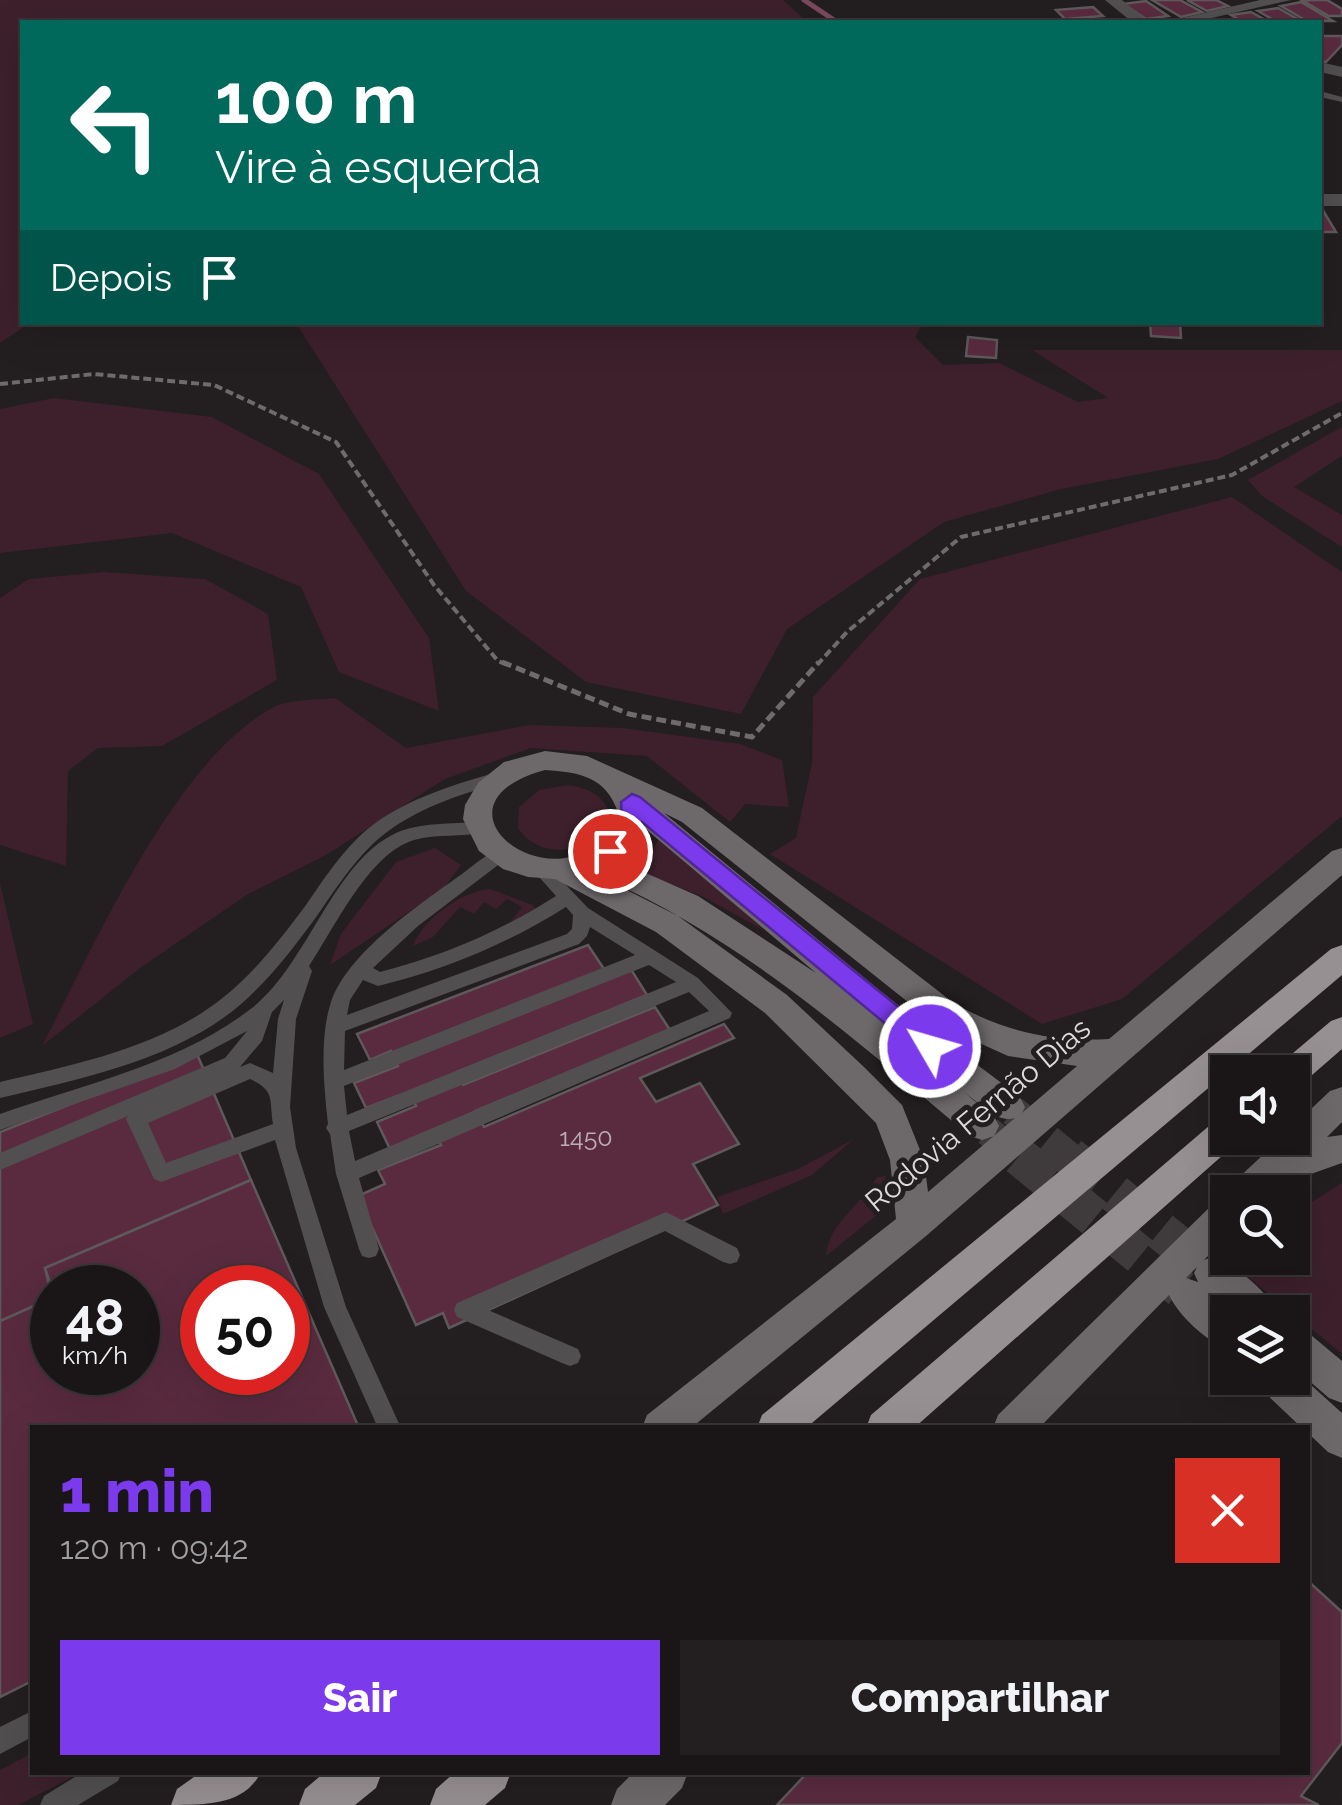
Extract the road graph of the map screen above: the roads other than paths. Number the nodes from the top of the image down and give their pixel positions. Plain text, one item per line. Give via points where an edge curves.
1 (1113, 0) edge
2 (1283, 0) edge
3 (1138, 20) edge
4 (1182, 20) edge
5 (613, 776) junction
6 (500, 777) junction
7 (632, 802) junction
8 (479, 828) junction
9 (500, 855) junction
10 (1342, 859) edge
11 (565, 874) junction
12 (582, 914) junction
13 (652, 956) junction
14 (1342, 957) edge
15 (306, 961) junction
16 (360, 970) junction
17 (692, 983) junction
18 (264, 1008) junction
19 (336, 1027) junction
20 (1342, 1030) edge
21 (1119, 1052) junction
22 (1310, 1058) edge
23 (332, 1084) junction
24 (0, 1090) edge
25 (281, 1093) junction
26 (1342, 1101) edge
27 (1008, 1106) tunnel mouth
28 (0, 1122) edge
29 (982, 1126) tunnel mouth
30 (284, 1128) junction
31 (336, 1128) junction
32 (1210, 1146) edge
33 (1342, 1148) edge
34 (0, 1162) edge
35 (346, 1174) junction
36 (1265, 1175) edge
37 (1278, 1175) edge
38 (914, 1225) junction
39 (1210, 1230) edge
40 (369, 1249) dead end
41 (730, 1255) dead end
42 (1223, 1295) edge
43 (1210, 1301) edge
44 (570, 1356) dead end
45 (1310, 1357) edge
46 (1342, 1385) edge
47 (1294, 1395) edge
48 (389, 1425) edge
49 (665, 1425) edge
50 (780, 1425) edge
51 (888, 1425) edge
52 (1015, 1425) edge
53 (1342, 1439) edge
54 (30, 1725) edge
55 (0, 1740) edge
56 (104, 1775) edge
57 (235, 1775) edge
58 (356, 1775) edge
59 (486, 1775) edge
60 (663, 1775) edge
61 (52, 1805) edge
62 (193, 1805) edge
63 (321, 1805) edge
64 (452, 1805) edge
65 (633, 1805) edge

1 - 3 street
2 - 4 street
5 - 6 main road via 570,760 521,766
5 - 7 main road
5 - 21 main road via 692,815 975,1031 1031,1052
6 - 8 main road via 481,801
6 - 24 lane via 392,820 349,857 297,930 232,1001 188,1030 67,1074
7 - 11 main road via 625,836
7 - 27 main road
8 - 9 main road
8 - 15 lane via 404,836 380,852
9 - 11 main road
9 - 16 lane
10 - 21 main road, Rodovia Fernão Dias
11 - 12 lane
11 - 16 lane via 525,926 427,969 378,979
11 - 29 main road via 658,889 726,927
11 - 38 main road via 680,932 776,1004 852,1076 890,1115 907,1160
12 - 13 lane
12 - 19 lane via 581,931 573,938
13 - 17 lane
13 - 23 lane
14 - 50 highway
15 - 18 lane
15 - 25 lane via 287,1020
16 - 19 lane via 342,998
17 - 31 lane
17 - 35 lane via 723,1013
18 - 28 lane via 172,1061
18 - 34 lane via 255,1036 232,1064
19 - 23 lane
20 - 22 highway
21 - 38 main road, Rodovia Fernão Dias
23 - 31 lane
25 - 30 lane
25 - 30 lane via 250,1071 136,1120 161,1173
26 - 36 main road
30 - 48 lane via 335,1307
31 - 35 lane
32 - 51 highway
33 - 37 main road
35 - 40 lane
38 - 49 main road, Rodovia Fernão Dias
39 - 52 main road
41 - 44 lane via 666,1221 465,1310
42 - 43 main road via 1200,1284
45 - 46 main road
47 - 53 main road
54 - 55 lane
56 - 61 lane
57 - 62 highway
58 - 63 highway
59 - 64 highway
60 - 65 main road

